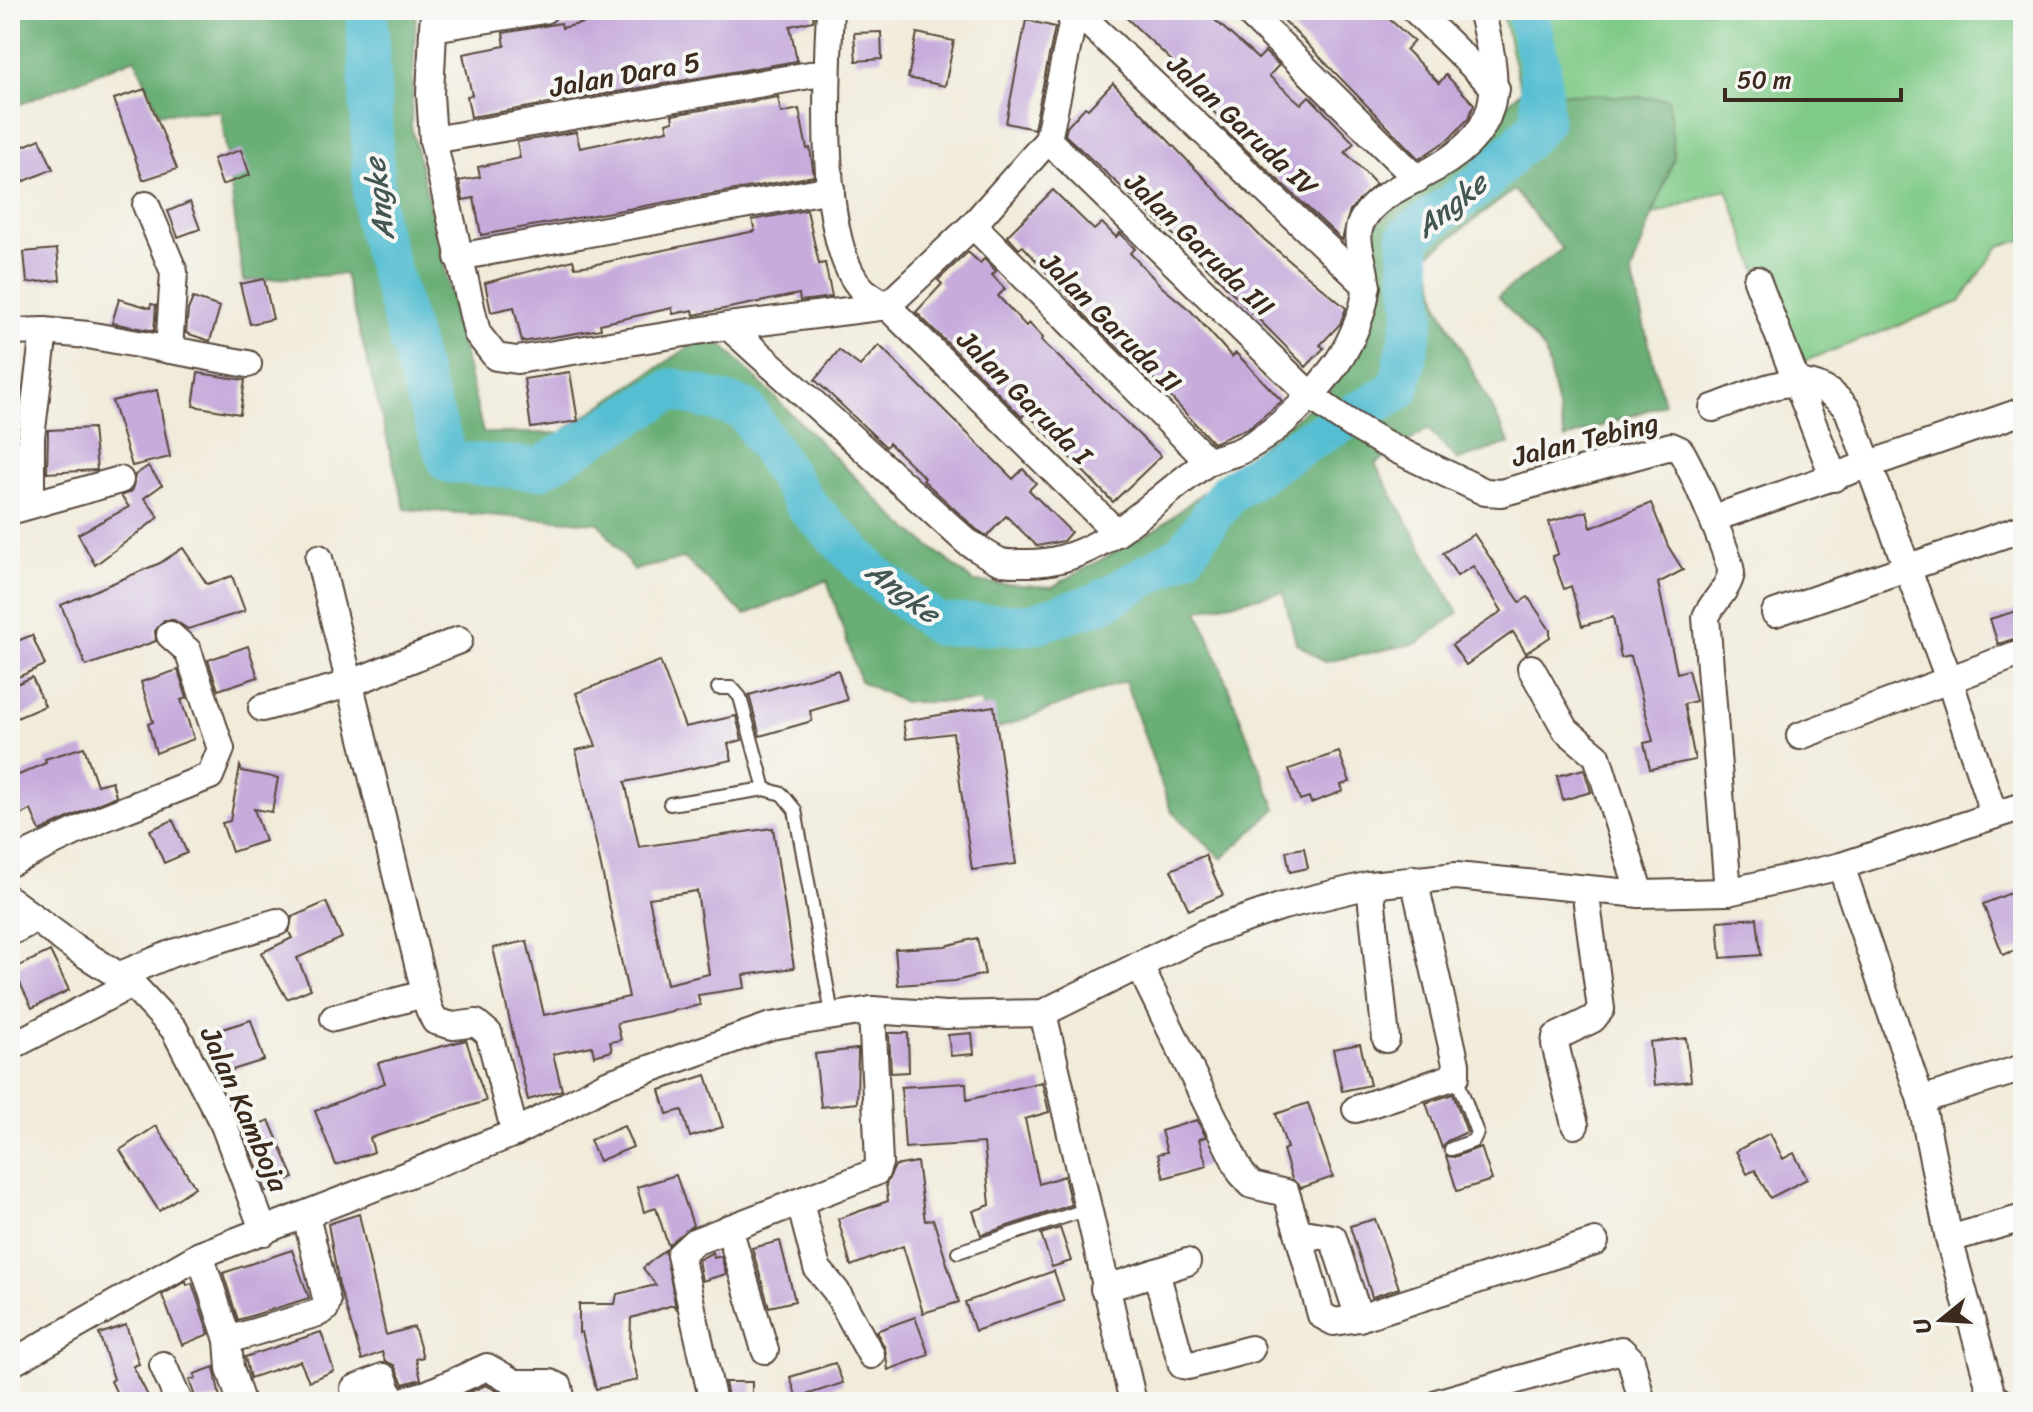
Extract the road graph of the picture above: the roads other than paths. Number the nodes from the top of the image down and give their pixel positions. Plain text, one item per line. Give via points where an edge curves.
1 (544, 10) edge
2 (830, 10) edge
3 (1075, 10) edge
4 (1246, 10) edge
5 (1415, 10) edge
6 (1481, 10) edge
7 (433, 19) edge
8 (827, 72) junction
9 (1496, 89) junction
10 (433, 140) junction
11 (1048, 140) junction
12 (1417, 179) junction
13 (831, 189) junction
14 (146, 205) dead end
15 (973, 225) junction
16 (458, 257) junction
17 (1757, 280) dead end
18 (1367, 286) junction
19 (887, 306) junction
20 (728, 326) junction
21 (44, 331) junction
22 (10, 332) edge
23 (169, 350) junction
24 (248, 364) dead end
25 (1795, 380) junction
26 (1309, 394) junction
27 (1713, 408) dead end
28 (2023, 413) edge
29 (1208, 461) junction
30 (1870, 465) junction
31 (1834, 478) junction
32 (120, 480) dead end
33 (21, 508) edge
34 (1726, 514) dead end
35 (2023, 528) edge
36 (1117, 533) junction
37 (319, 558) dead end
38 (1907, 567) junction
39 (1775, 613) dead end
40 (170, 635) dead end
41 (459, 640) dead end
42 (2023, 652) edge
43 (1531, 668) dead end
44 (1949, 679) junction
45 (349, 684) junction
46 (718, 688) dead end
47 (262, 708) dead end
48 (1800, 736) dead end
49 (765, 789) junction
50 (670, 804) dead end
51 (2023, 806) edge
52 (1994, 815) junction
53 (10, 863) edge
54 (1841, 866) junction
55 (1414, 879) junction
56 (1370, 885) junction
57 (1585, 889) junction
58 (1728, 892) junction
59 (1640, 894) junction
60 (10, 900) edge
61 (36, 919) junction
62 (277, 922) dead end
63 (10, 932) edge
64 (1139, 965) junction
65 (126, 980) junction
66 (424, 994) junction
67 (872, 1010) junction
68 (1043, 1013) junction
69 (832, 1014) junction
70 (334, 1018) dead end
71 (1386, 1039) dead end
72 (10, 1047) edge
73 (2023, 1068) edge
74 (1456, 1076) junction
75 (1921, 1100) junction
76 (1356, 1109) dead end
77 (1575, 1125) dead end
78 (515, 1133) junction
79 (1451, 1149) dead end
80 (800, 1203) junction
81 (1088, 1209) junction
82 (306, 1216) junction
83 (2023, 1218) edge
84 (729, 1228) junction
85 (264, 1232) junction
86 (1298, 1232) junction
87 (1949, 1239) junction
88 (1595, 1242) dead end
89 (958, 1252) dead end
90 (200, 1255) junction
91 (1187, 1262) dead end
92 (1156, 1272) junction
93 (1104, 1289) junction
94 (1359, 1318) junction
95 (228, 1340) junction
96 (1251, 1349) dead end
97 (765, 1350) dead end
98 (871, 1355) dead end
99 (10, 1364) edge
100 (163, 1365) dead end
101 (2023, 1397) edge
102 (179, 1402) edge
103 (241, 1402) edge
104 (356, 1402) edge
105 (395, 1402) edge
106 (562, 1402) edge
107 (713, 1402) edge
108 (1133, 1402) edge
109 (1440, 1402) edge
110 (1642, 1402) edge
111 (2001, 1402) edge
112 (2007, 1402) edge

1 - 7 street
2 - 8 street, Jalan Garuda I
3 - 11 street
3 - 18 street, Jalan Garuda IV
4 - 12 street
5 - 9 street
6 - 9 street
7 - 10 street
8 - 10 street, Jalan Dara 5
8 - 13 street, Jalan Garuda I
9 - 12 street via 1491,113 1468,143
10 - 16 street
11 - 15 street
11 - 26 street, Jalan Garuda III
12 - 18 street via 1373,206 1361,222 1358,238
13 - 16 street
13 - 19 street, Jalan Garuda I via 847,266 862,289
14 - 23 street via 174,272
15 - 19 street
15 - 29 street, Jalan Garuda II
16 - 20 street via 477,333 496,357 517,360
17 - 25 street
18 - 26 street via 1337,362
19 - 20 street
19 - 36 street, Jalan Garuda I
20 - 36 street via 967,542 1001,562 1070,557
21 - 22 street
21 - 23 street
21 - 33 street
23 - 24 street
25 - 27 street
25 - 30 street via 1823,387 1839,399
25 - 31 street
26 - 29 street via 1267,437
26 - 58 street, Jalan Tebing via 1380,441 1485,492 1501,493 1671,446 1680,450 1731,573 1706,617
28 - 30 street
29 - 36 street
30 - 31 street
30 - 38 street
31 - 34 street
32 - 33 street
35 - 38 street
37 - 45 street
38 - 39 street
38 - 44 street
40 - 53 street via 188,651 221,749 210,776
41 - 45 street
42 - 44 street
43 - 59 street via 1566,730 1597,756
44 - 48 street
44 - 52 street
45 - 47 street
45 - 66 street
46 - 49 lane via 732,688 740,697
49 - 50 lane
49 - 69 lane via 782,794 795,810
51 - 52 street
52 - 54 street
54 - 58 street
54 - 75 street
55 - 56 street
55 - 57 street via 1456,876
55 - 74 street
56 - 64 street via 1204,933
56 - 71 street
57 - 59 street
57 - 77 street via 1601,1009 1593,1019 1556,1037 1555,1044
58 - 59 street
60 - 61 street, Jalan Kamboja
61 - 63 street
61 - 65 street, Jalan Kamboja
62 - 65 street via 173,953
64 - 68 street
64 - 86 street via 1241,1173 1252,1185 1286,1193
65 - 72 street
65 - 85 street, Jalan Kamboja via 174,1029 190,1056 224,1125
66 - 70 street
66 - 78 street via 435,1021 453,1026 476,1023 489,1034
67 - 68 street
67 - 69 street
67 - 80 street via 876,1172
68 - 81 street
69 - 78 street via 771,1026 672,1058 607,1084
73 - 75 street
74 - 76 street
74 - 79 lane via 1477,1133 1473,1141
75 - 87 street
78 - 82 street
80 - 84 street
80 - 98 street via 817,1268
81 - 89 lane
81 - 93 street
82 - 85 street
82 - 95 street via 325,1309
83 - 87 street
84 - 97 street
84 - 107 street via 694,1242 680,1255
85 - 90 street
86 - 94 street via 1327,1236 1338,1244
86 - 94 street via 1321,1315 1334,1322
87 - 111 street via 1992,1396
88 - 94 street
90 - 95 street
90 - 99 street
91 - 92 street
92 - 93 street
92 - 96 street via 1182,1365
93 - 108 street
95 - 103 street
100 - 102 street
101 - 112 street
104 - 105 street via 354,1389 383,1377
105 - 106 street via 487,1367 515,1383 559,1387
109 - 110 street via 1621,1350 1631,1360

